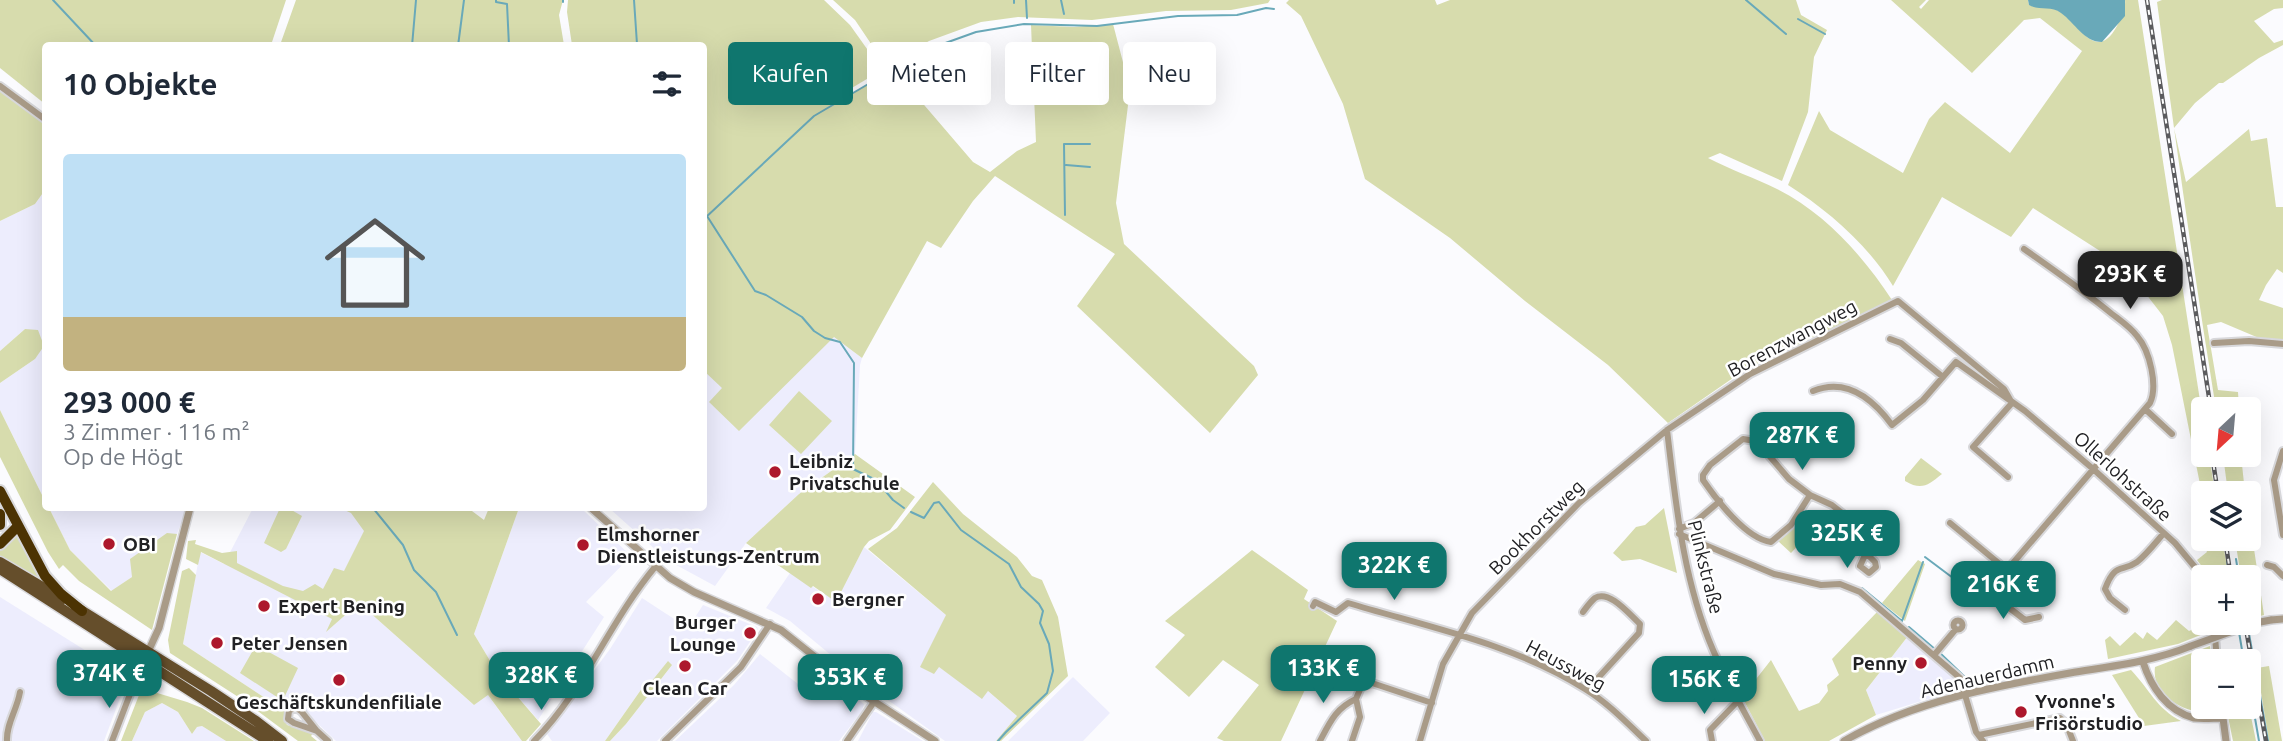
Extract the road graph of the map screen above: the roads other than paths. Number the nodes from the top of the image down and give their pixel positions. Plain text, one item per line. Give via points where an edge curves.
1 (0, 86) edge
2 (42, 117) edge
3 (2024, 249) dead end
4 (1898, 301) joint
5 (1890, 339) dead end
6 (2214, 343) dead end
7 (2283, 344) edge
8 (1943, 377) junction
9 (1813, 391) dead end
10 (2012, 403) junction
11 (2145, 409) junction
12 (1667, 430) junction
13 (2172, 434) dead end
14 (2283, 451) edge
15 (2092, 468) junction
16 (2008, 477) dead end
17 (0, 491) edge
18 (1810, 495) junction
19 (1720, 501) junction
20 (189, 511) edge
21 (594, 511) edge
22 (0, 514) edge
23 (1950, 523) dead end
24 (0, 525) edge
25 (18, 526) junction
26 (1679, 532) junction
27 (2164, 533) junction
28 (2283, 535) edge
29 (0, 544) edge
30 (1866, 553) dead end
31 (0, 562) edge
32 (2193, 565) edge
33 (2267, 565) dead end
34 (655, 567) junction
35 (0, 569) edge
36 (2007, 570) junction
37 (1968, 571) dead end
38 (2283, 576) edge
39 (1988, 586) junction
40 (1314, 606) dead end
41 (2125, 610) dead end
42 (82, 611) junction
43 (1583, 612) dead end
44 (2039, 617) dead end
45 (2283, 619) edge
46 (770, 624) junction
47 (1956, 629) dead end
48 (1459, 635) junction
49 (148, 652) junction
50 (1934, 654) junction
51 (2143, 662) junction
52 (142, 663) junction
53 (1357, 670) dead end
54 (1361, 687) junction
55 (1587, 690) junction
56 (20, 692) dead end
57 (1965, 693) junction
58 (1356, 699) junction
59 (1738, 701) junction
60 (874, 702) junction
61 (1432, 703) junction
62 (2191, 716) edge
63 (2222, 719) edge
64 (317, 731) junction
65 (1981, 738) edge
66 (7, 741) edge
67 (112, 741) edge
68 (268, 741) edge
69 (282, 741) edge
70 (328, 741) edge
71 (534, 741) edge
72 (665, 741) edge
73 (847, 741) edge
74 (935, 741) edge
75 (1320, 741) edge
76 (1352, 741) edge
77 (1420, 741) edge
78 (1646, 741) edge
79 (1712, 741) edge
80 (1760, 741) edge
81 (1844, 741) edge
82 (2073, 741) edge
83 (2226, 741) edge

1 - 2 street
3 - 11 street via 2137,335 2151,376 2153,396
4 - 10 street, Ollerlohstraße via 2004,389
4 - 12 street, Borenzwangweg via 1750,374
5 - 8 street
6 - 7 street
8 - 9 street via 1892,425 1859,393 1830,386
8 - 10 street, Ollerlohstraße via 1956,362
10 - 15 street, Ollerlohstraße
10 - 16 street via 1973,447
11 - 13 street
11 - 15 street
12 - 26 street, Plinkstraße
12 - 48 street, Bookhorstweg via 1579,503 1472,613
14 - 28 street via 2274,480
15 - 27 street, Ollerlohstraße
15 - 36 street
17 - 25 highway
18 - 19 street via 1791,525 1771,541 1739,524
18 - 19 street via 1755,441 1743,439 1703,475
18 - 30 street via 1852,521
19 - 26 street
20 - 49 street via 159,628
21 - 34 street
22 - 24 highway
23 - 36 street
25 - 29 highway
25 - 42 highway via 45,576
26 - 50 street via 1774,574 1821,585 1840,584 1860,592
26 - 59 street, Plinkstraße via 1712,648
27 - 32 street, Ollerlohstraße
27 - 41 street via 2134,564 2109,577 2105,589
31 - 42 main road
33 - 38 street
34 - 46 street via 694,592
34 - 71 street
35 - 52 main road
36 - 39 street
37 - 39 street
39 - 44 street via 1990,593 2025,620
40 - 48 street, Heussweg via 1315,602 1336,612 1348,603
42 - 49 main road
43 - 55 street via 1603,596 1640,624 1639,633
45 - 51 street, Adenauerdamm, bridge via 2255,623
46 - 60 street
46 - 72 street via 741,667
47 - 50 street
48 - 55 street, Heussweg via 1510,652
48 - 61 street, Bookhorstweg via 1443,664
49 - 52 street
49 - 69 main road
50 - 57 street via 1960,678
51 - 57 street, Adenauerdamm
51 - 62 street via 2164,701
52 - 67 street
52 - 68 main road
53 - 54 street
54 - 58 street
54 - 61 street via 1372,683
55 - 78 street, Heussweg
56 - 66 street
57 - 65 street
57 - 81 street, Adenauerdamm
58 - 75 street via 1334,714
58 - 76 street via 1360,716
59 - 79 street via 1710,730
59 - 80 street, Plinkstraße
60 - 73 street
60 - 74 street
61 - 77 street, Bookhorstweg
63 - 83 street
64 - 64 street via 299,709 290,709 290,721
64 - 70 street
65 - 82 street via 2060,718

